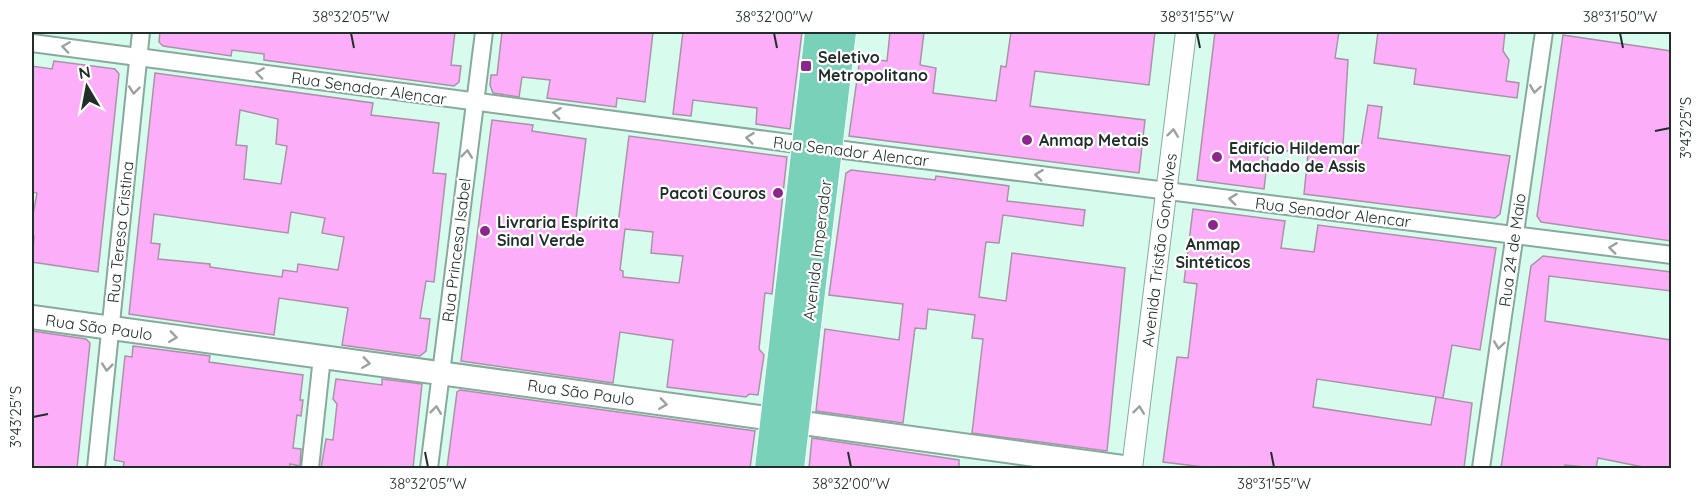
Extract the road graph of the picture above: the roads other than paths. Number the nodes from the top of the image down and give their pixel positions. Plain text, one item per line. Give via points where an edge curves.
1 (141, 32) edge
2 (484, 32) edge
3 (818, 32) edge
4 (843, 32) edge
5 (1186, 32) edge
6 (1544, 32) edge
7 (32, 43) edge
8 (138, 57) junction
9 (474, 102) junction
10 (817, 147) junction
11 (1166, 190) junction
12 (1515, 235) junction
13 (1671, 255) edge
14 (32, 317) edge
15 (111, 328) junction
16 (322, 357) junction
17 (441, 373) junction
18 (785, 421) junction
19 (96, 468) edge
20 (310, 468) edge
21 (429, 468) edge
22 (768, 468) edge
23 (791, 468) edge
24 (1131, 468) edge
25 (1481, 468) edge

1 - 8 street, Rua Teresa Cristina
2 - 9 street, Rua Princesa Isabel
3 - 10 main road, Avenida Imperador
4 - 10 main road, Avenida Imperador
11 -> 5 street, Avenida Tristão Gonçalves
6 -> 12 street, Rua 24 de Maio
8 -> 7 street, Rua Senador Alencar
9 -> 8 street, Rua Senador Alencar
8 -> 15 street, Rua Teresa Cristina
10 -> 9 street, Rua Senador Alencar
17 -> 9 street, Rua Princesa Isabel
11 -> 10 street, Rua Senador Alencar
10 - 18 main road, Avenida Imperador
12 -> 11 street, Rua Senador Alencar
24 -> 11 street, Avenida Tristão Gonçalves
13 -> 12 street, Rua Senador Alencar
12 -> 25 street, Rua 24 de Maio
14 - 15 main road, Rua São Paulo
15 -> 16 main road, Rua São Paulo
15 -> 19 street, Rua Teresa Cristina
16 -> 17 main road, Rua São Paulo
16 - 20 street
17 -> 18 main road, Rua São Paulo
21 -> 17 street, Rua Princesa Isabel
18 - 22 main road, Avenida Imperador
18 - 23 main road, Avenida Imperador
18 - 24 main road, Rua São Paulo

